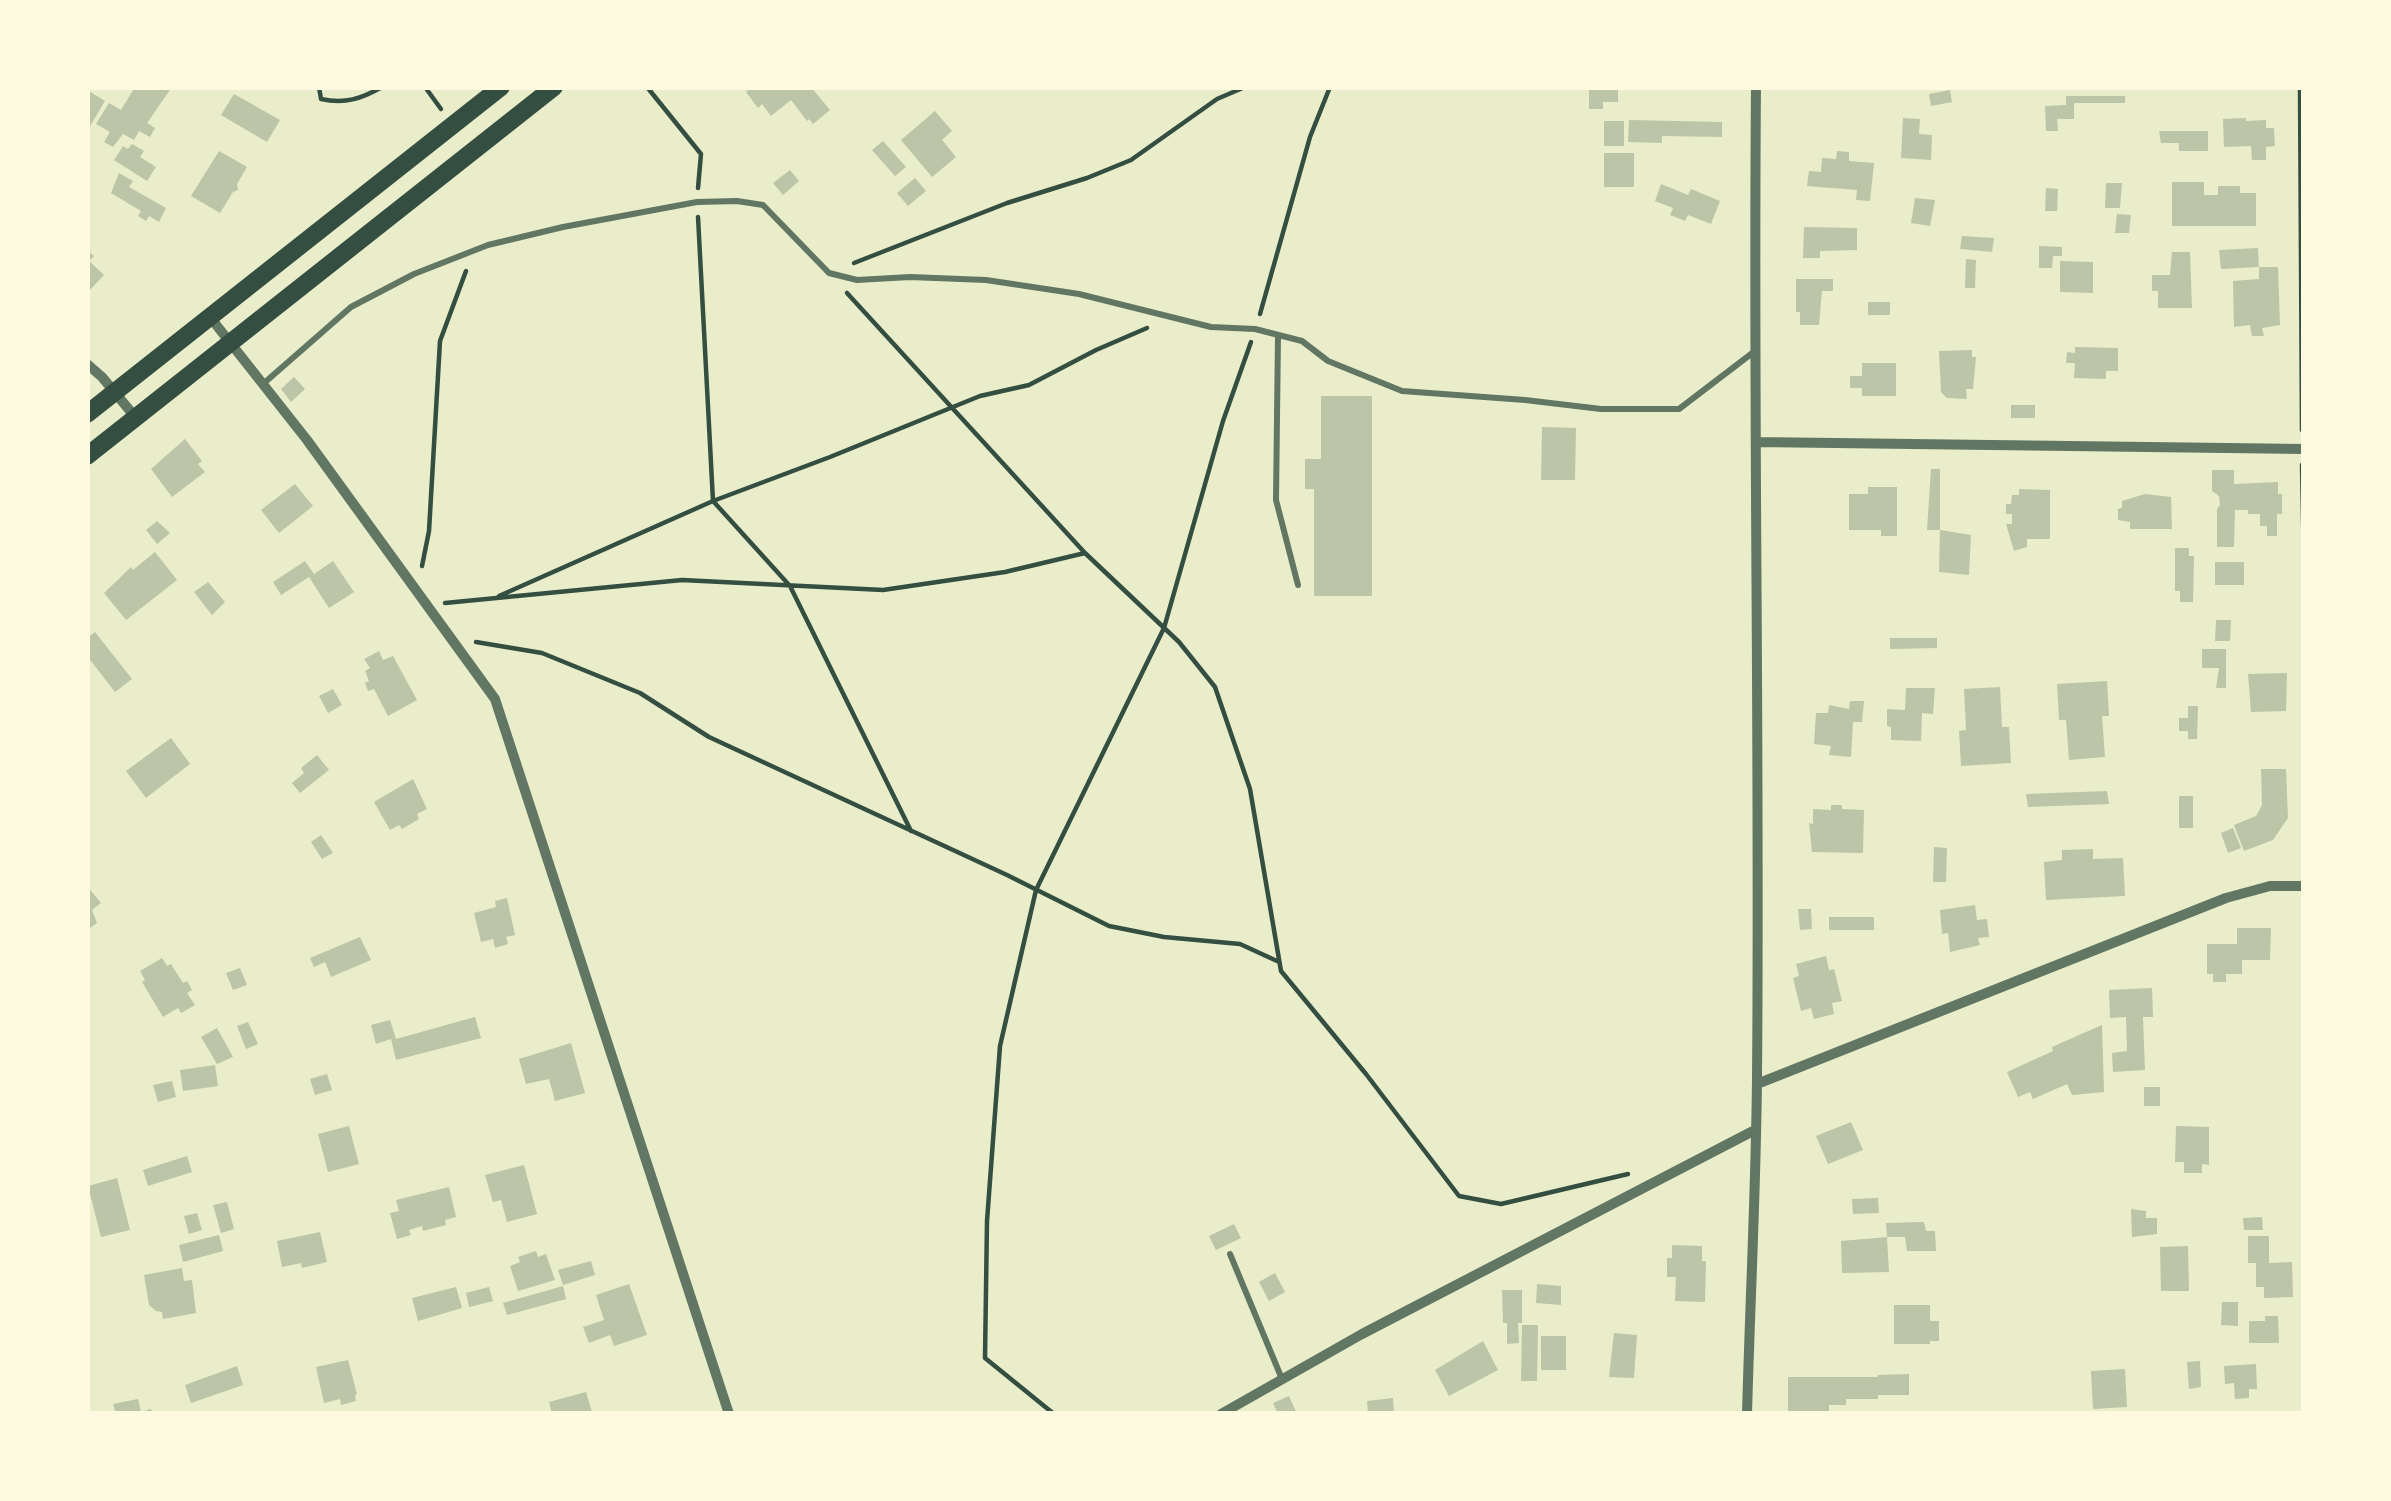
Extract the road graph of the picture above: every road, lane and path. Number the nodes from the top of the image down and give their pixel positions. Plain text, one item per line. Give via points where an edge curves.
1 (319, 87) edge
2 (382, 87) edge
3 (425, 87) edge
4 (501, 87) edge
5 (554, 87) edge
6 (647, 87) edge
7 (1245, 87) edge
8 (1330, 87) edge
9 (1756, 87) edge
10 (2300, 87) edge
11 (441, 109) dead end
12 (698, 202) junction
13 (474, 250) junction
14 (829, 273) junction
15 (210, 317) junction
16 (1172, 318) junction
17 (1255, 329) junction
18 (1278, 335) junction
19 (230, 343) junction
20 (1755, 351) junction
21 (87, 364) edge
22 (263, 384) junction
23 (115, 392) junction
24 (953, 407) junction
25 (87, 414) edge
26 (136, 418) junction
27 (1756, 442) junction
28 (2303, 449) edge
29 (87, 456) edge
30 (713, 501) junction
31 (1085, 553) junction
32 (2304, 568) edge
33 (1298, 585) dead end
34 (790, 586) junction
35 (417, 589) junction
36 (494, 598) junction
37 (428, 604) junction
38 (1164, 628) junction
39 (452, 638) junction
40 (911, 831) junction
41 (2304, 886) edge
42 (1036, 890) junction
43 (1279, 962) junction
44 (1757, 1084) junction
45 (1755, 1130) junction
46 (1638, 1172) dead end
47 (1230, 1254) dead end
48 (1282, 1379) junction
49 (729, 1414) edge
50 (1054, 1414) edge
51 (1221, 1414) edge
52 (1747, 1414) edge

1 - 2 path via 321,98 335,102
3 - 11 path
4 - 15 highway
5 - 19 highway
6 - 12 path via 701,154
7 - 14 path via 1131,160
8 - 17 path
9 - 20 street
10 - 28 path
12 - 13 lane
12 - 14 lane via 763,205
12 - 30 path
13 - 22 lane via 351,307
13 - 35 path via 440,341 429,531
14 - 16 lane via 986,280
14 - 24 path
15 - 19 street
15 - 23 highway
16 - 17 lane
16 - 24 path via 1029,385
17 - 18 lane
17 - 38 path
18 - 20 lane via 1402,392 1600,410 1678,410
18 - 33 lane via 1276,500
19 - 22 street
19 - 26 highway
20 - 27 street
21 - 23 street
22 - 35 street
23 - 25 highway
23 - 26 street
24 - 30 path
24 - 31 path
26 - 29 highway
27 - 28 street
27 - 44 street
28 - 32 path
30 - 34 path
30 - 36 path
31 - 34 path via 883,590
31 - 38 path
34 - 36 path via 682,580
34 - 40 path
35 - 37 street
36 - 37 path
37 - 39 street
38 - 42 path
38 - 43 path via 1215,687 1250,789
39 - 40 path via 542,653 640,693 709,737
39 - 49 street via 495,699
40 - 42 path
41 - 44 street via 2226,898
42 - 43 path via 1109,926 1240,944
42 - 50 path via 1000,1046 985,1358
43 - 46 path via 1459,1196 1501,1204
44 - 45 street
45 - 48 street
45 - 52 street
47 - 48 lane
48 - 51 street

